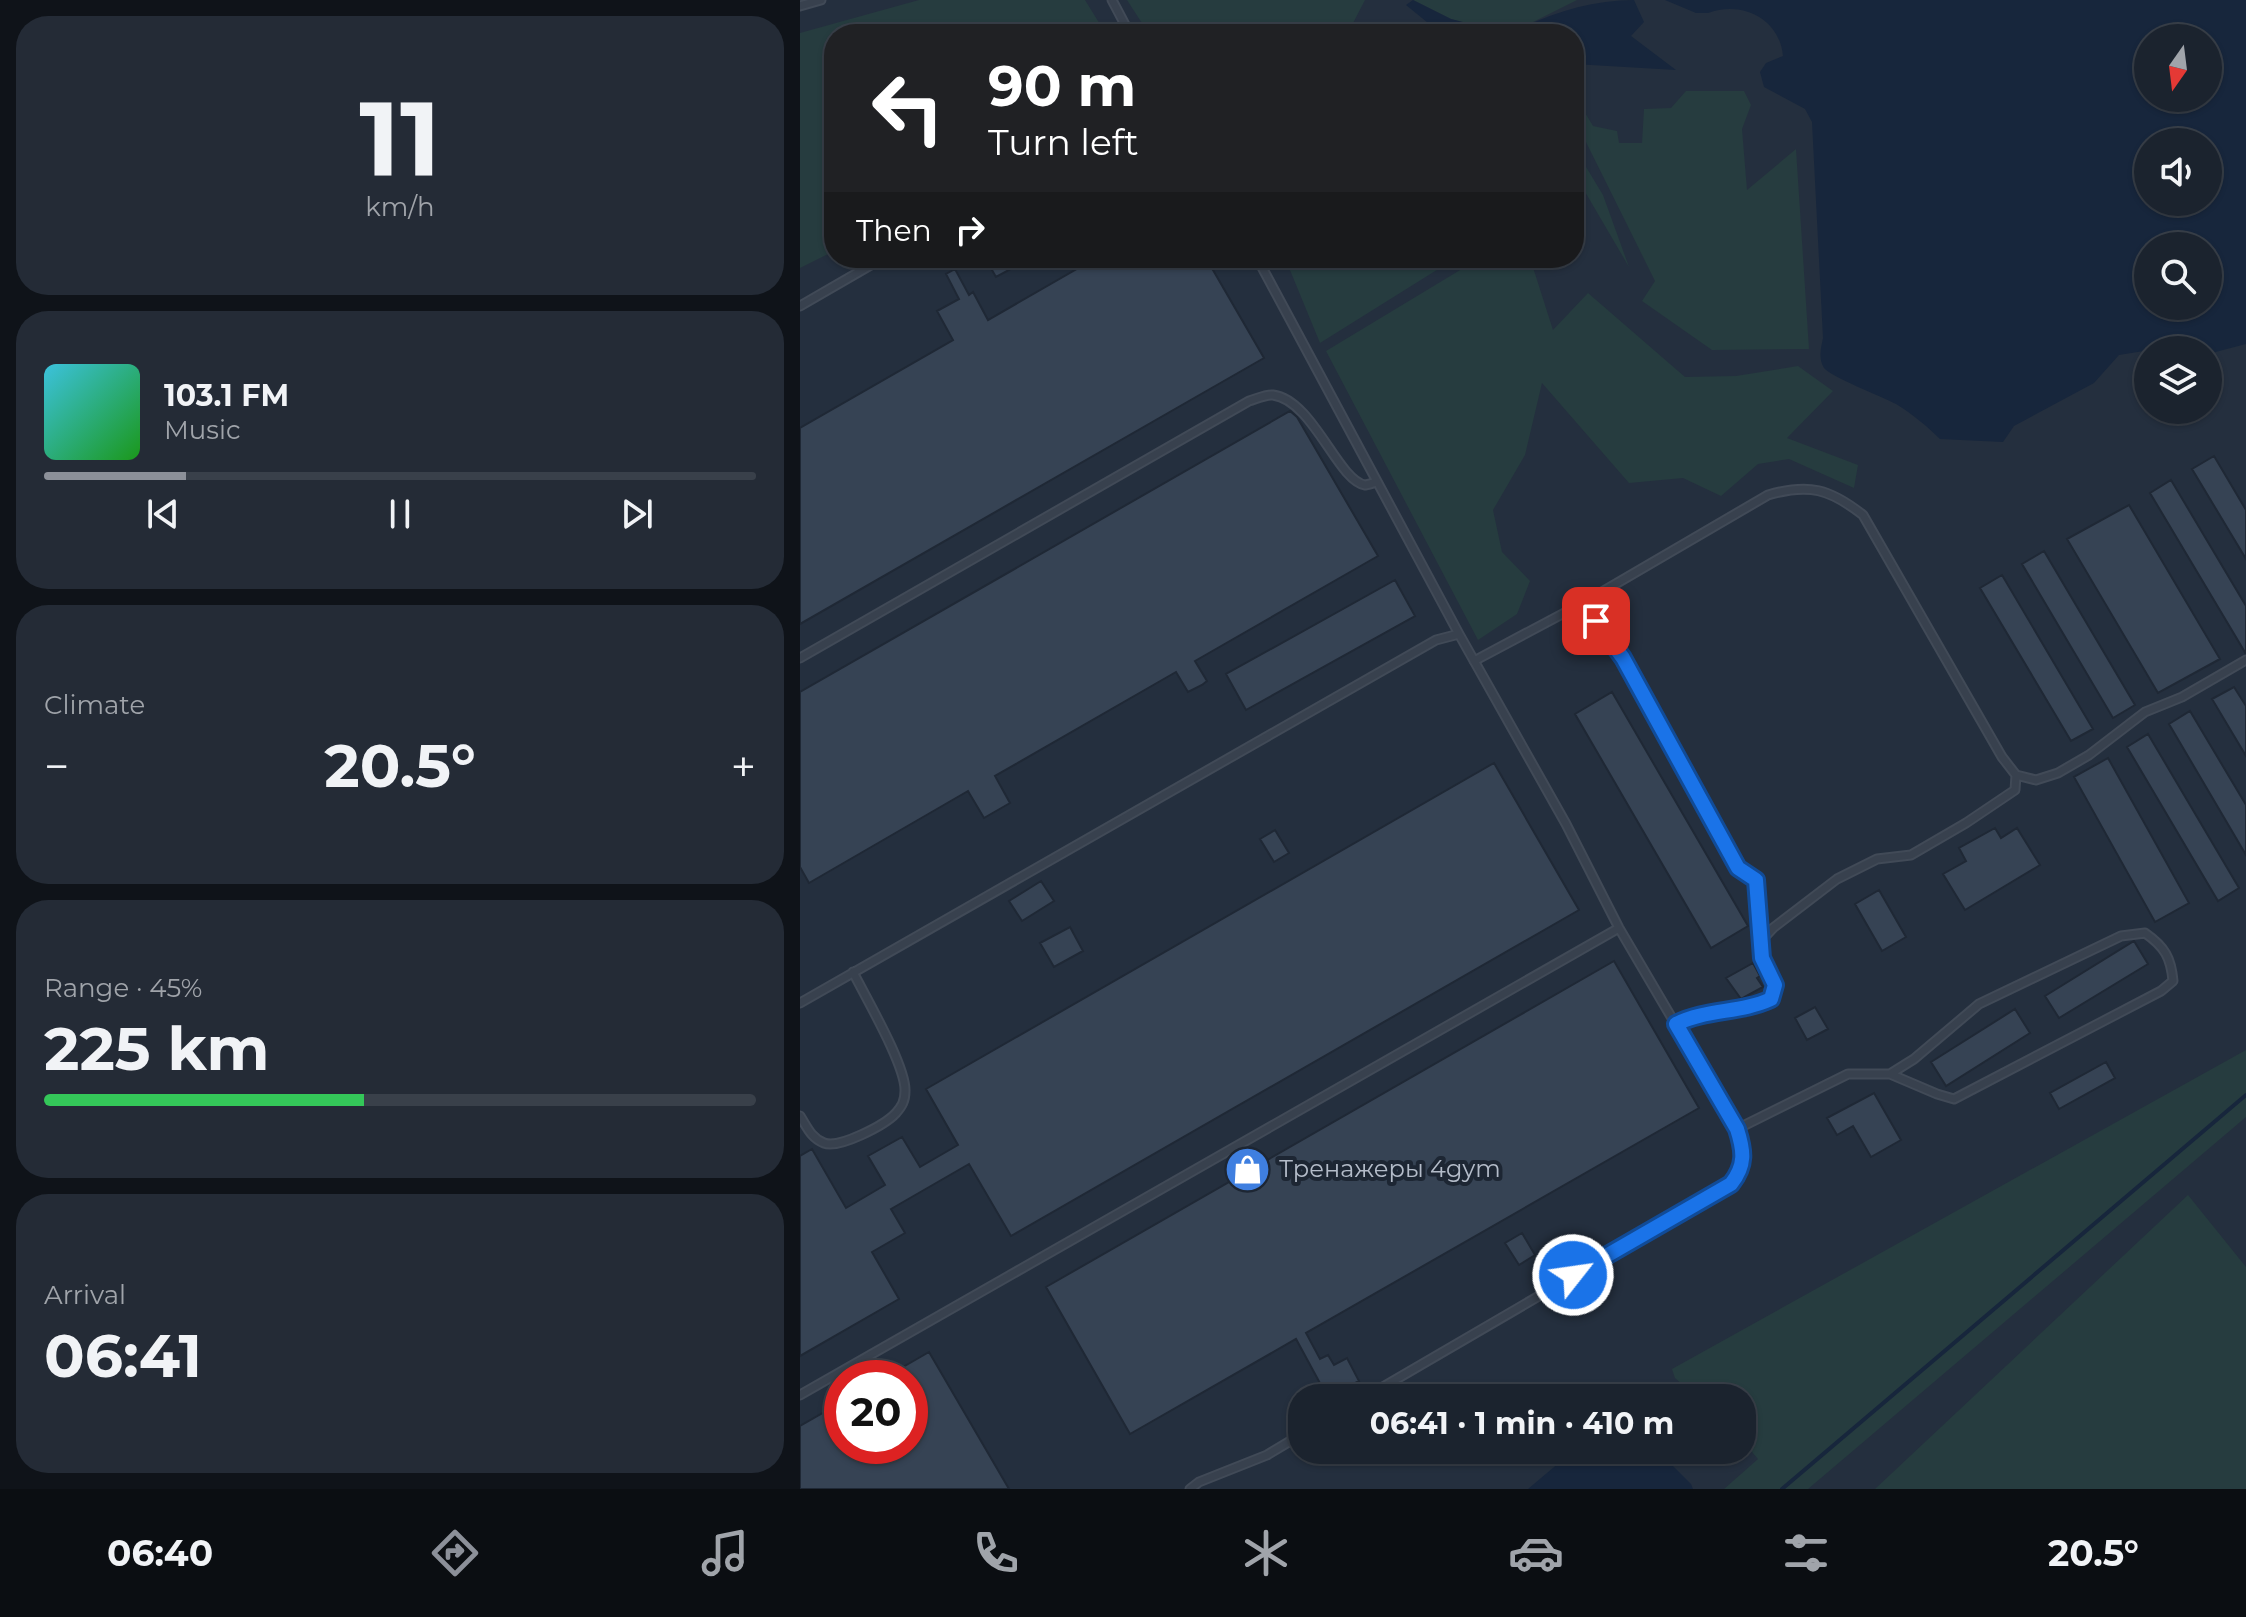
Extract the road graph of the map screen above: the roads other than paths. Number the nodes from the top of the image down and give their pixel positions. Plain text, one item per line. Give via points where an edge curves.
1 (821, 0) edge
2 (1112, 0) edge
3 (800, 6) edge
4 (1125, 24) edge
5 (866, 268) edge
6 (1262, 268) edge
7 (800, 306) edge
8 (1377, 482) junction
9 (1583, 603) junction
10 (1459, 634) junction
11 (800, 658) edge
12 (2246, 660) edge
13 (1474, 661) junction
14 (2016, 775) junction
15 (1619, 928) junction
16 (1760, 942) junction
17 (853, 972) junction
18 (800, 1003) edge
19 (1676, 1024) junction
20 (1890, 1074) junction
21 (800, 1116) edge
22 (1737, 1129) junction
23 (1388, 1384) edge
24 (800, 1395) edge
25 (1288, 1442) edge
26 (1190, 1489) edge

1 - 3 lane
2 - 4 lane
5 - 7 lane
6 - 8 lane
8 - 10 lane
8 - 11 lane via 1366,485 1352,478 1302,411 1271,394 1249,401
9 - 13 lane
9 - 14 lane via 1768,495 1792,488 1817,489 1842,498 1863,515
9 - 16 lane via 1623,658 1738,868 1756,880
10 - 13 lane
10 - 17 lane via 1422,647
12 - 14 lane via 2145,712 2058,773 2036,780
13 - 15 lane
14 - 16 lane via 2015,790 1966,823 1911,855 1877,859 1837,879
15 - 19 lane
15 - 24 lane
16 - 19 lane via 1775,985 1771,999 1757,1006 1694,1015
17 - 18 lane
17 - 21 lane via 900,1068 904,1103 894,1116 839,1146 813,1137
19 - 22 lane
20 - 20 lane via 1979,1004 2121,936 2145,933 2172,961 2173,981 2161,991 1954,1099
20 - 22 lane via 1848,1074
22 - 23 lane via 1743,1148 1740,1172 1731,1184
25 - 26 lane

